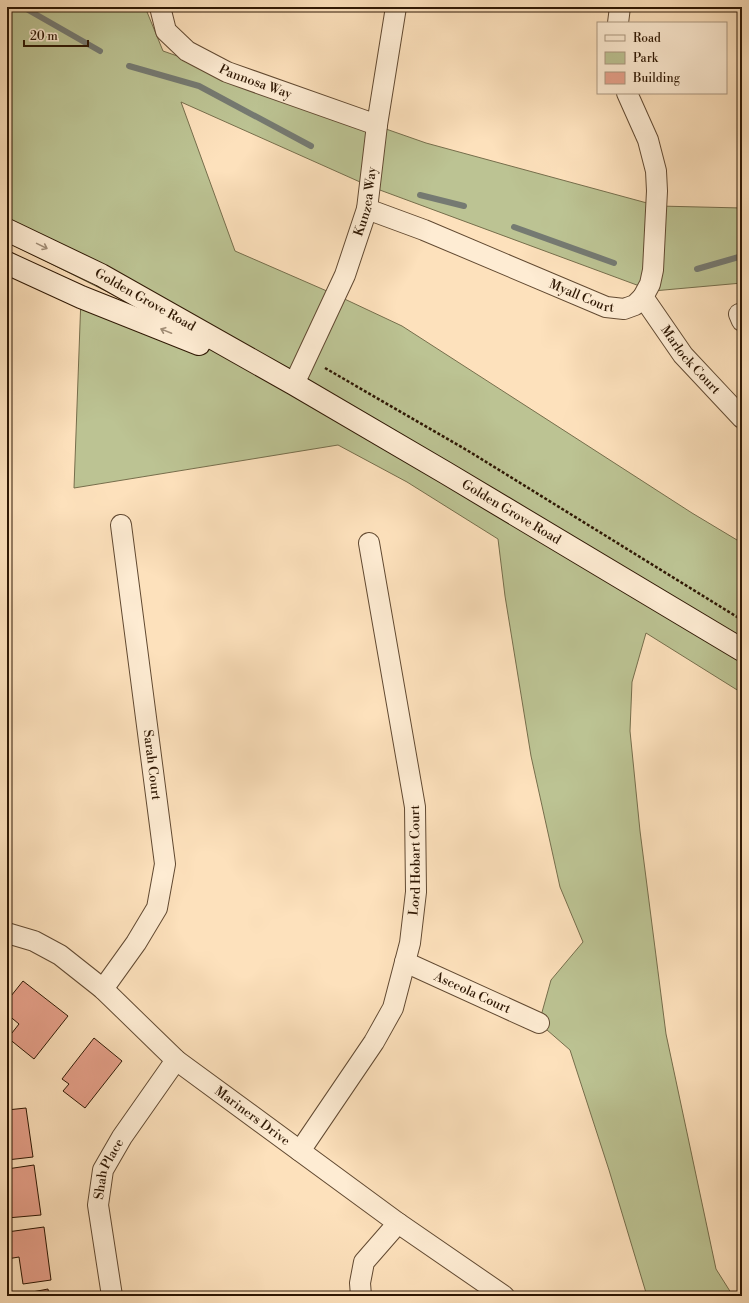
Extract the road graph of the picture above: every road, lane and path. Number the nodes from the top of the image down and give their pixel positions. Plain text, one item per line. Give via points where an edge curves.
1 (160, 7) edge
2 (396, 7) edge
3 (620, 7) edge
4 (618, 22) edge
5 (627, 94) edge
6 (377, 124) junction
7 (367, 209) junction
8 (7, 230) edge
9 (7, 263) edge
10 (643, 297) junction
11 (307, 357) junction
12 (287, 380) junction
13 (742, 418) edge
14 (121, 525) dead end
15 (369, 543) dead end
16 (742, 620) edge
17 (742, 650) edge
18 (7, 933) edge
19 (405, 962) junction
20 (103, 989) junction
21 (539, 1023) dead end
22 (176, 1060) junction
23 (300, 1151) junction
24 (398, 1222) junction
25 (112, 1296) edge
26 (361, 1296) edge
27 (504, 1296) edge

1 - 6 street, Pannosa Way via 166,32 187,51 227,72
2 - 6 street, Kunzea Way
3 - 4 street
5 - 10 street via 648,140 656,171 653,270 650,284
6 - 7 street, Kunzea Way
7 - 10 street, Myall Court via 424,230 606,308 624,309 635,305
7 - 11 street, Kunzea Way via 345,275
8 -> 12 main road, Golden Grove Road via 101,275
12 -> 9 main road, Golden Grove Road
10 - 13 street, Marlock Court via 683,355
11 - 12 street, Kunzea Way
11 - 16 path via 470,452
12 - 17 main road, Golden Grove Road via 446,472
14 - 20 street, Sarah Court via 165,864 157,908
15 - 19 street, Lord Hobart Court via 415,807 416,892
18 - 20 street, Mariners Drive via 34,941 60,955
19 - 21 street, Asceola Court
19 - 23 street, Lord Hobart Court via 394,1008
20 - 22 street, Mariners Drive
22 - 23 street, Mariners Drive
22 - 25 street, Shah Place via 103,1170 98,1205
23 - 24 street, Mariners Drive
24 - 26 street via 364,1262 360,1283
24 - 27 street, Mariners Drive

